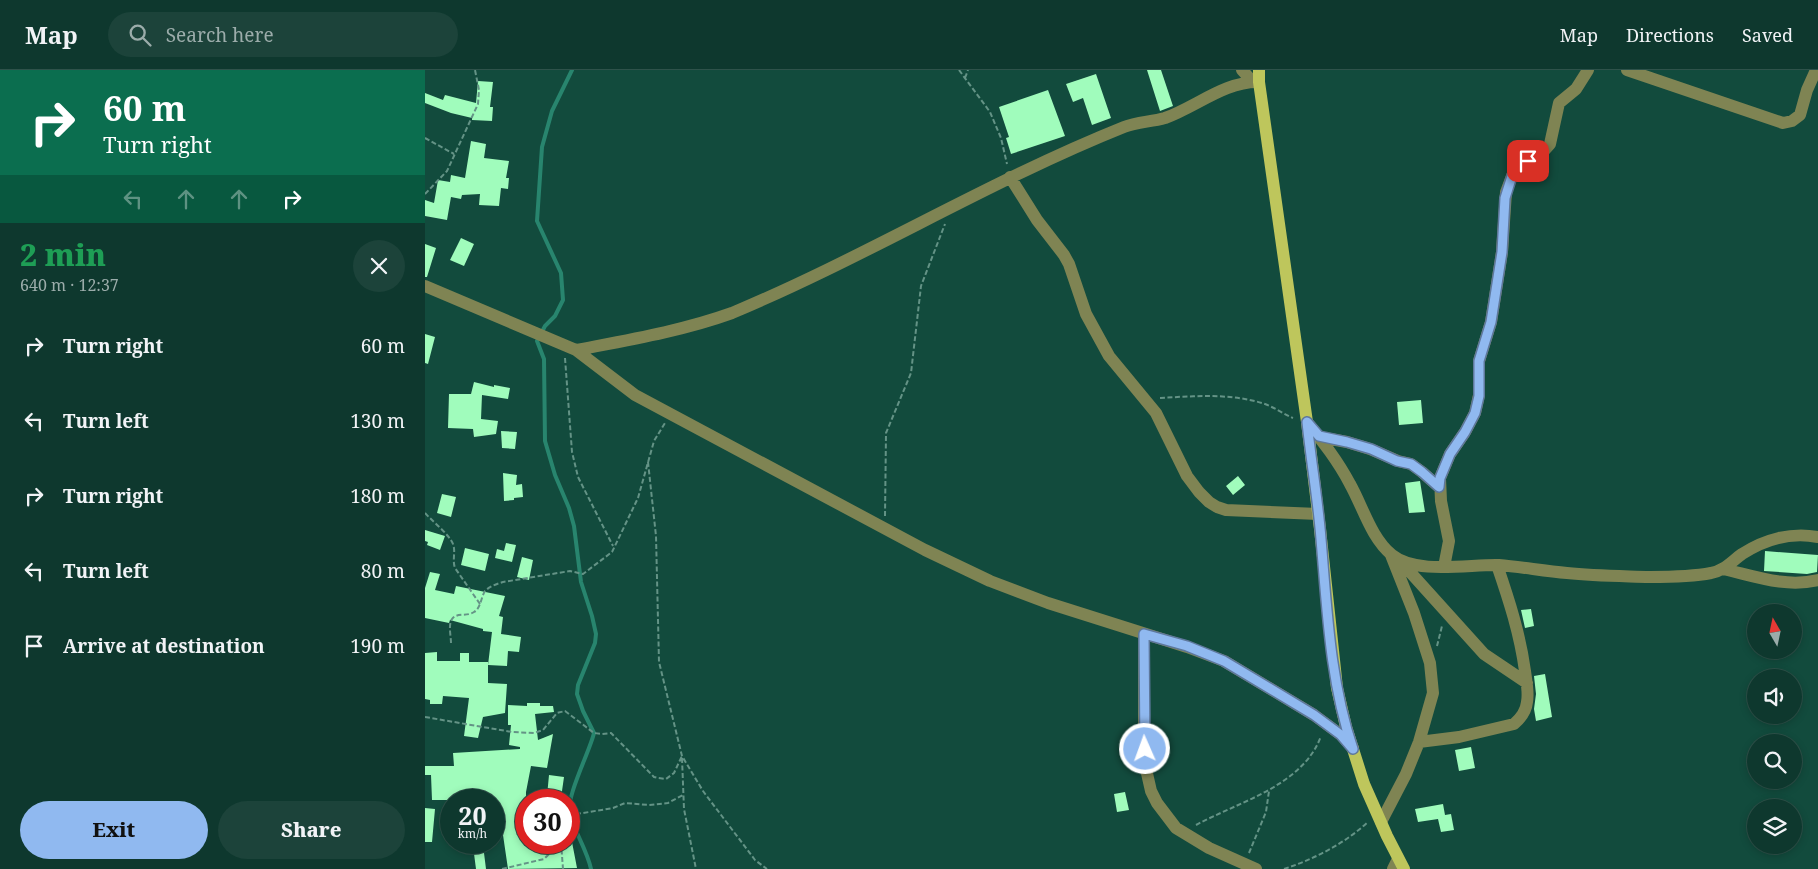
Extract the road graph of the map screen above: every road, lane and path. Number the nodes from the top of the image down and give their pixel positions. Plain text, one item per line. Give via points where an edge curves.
1 (475, 70) edge
2 (959, 70) edge
3 (968, 70) edge
4 (1242, 70) edge
5 (1588, 70) edge
6 (1627, 70) edge
7 (1816, 70) edge
8 (1258, 75) edge
9 (965, 78) junction
10 (425, 138) edge
11 (455, 154) junction
12 (1010, 177) junction
13 (425, 194) edge
14 (953, 205) junction
15 (425, 286) edge
16 (570, 348) junction
17 (1145, 399) junction
18 (671, 414) junction
19 (1307, 422) junction
20 (1319, 436) junction
21 (648, 462) junction
22 (1439, 487) junction
23 (425, 513) edge
24 (1318, 514) junction
25 (885, 528) junction
26 (1818, 537) edge
27 (614, 547) junction
28 (1396, 558) junction
29 (1497, 565) junction
30 (1444, 567) junction
31 (1723, 569) junction
32 (1818, 580) edge
33 (1439, 603) junction
34 (480, 604) junction
35 (1144, 634) junction
36 (451, 643) dead end
37 (1430, 663) junction
38 (1527, 683) junction
39 (425, 717) edge
40 (1325, 722) junction
41 (1419, 742) junction
42 (1353, 749) junction
43 (682, 756) junction
44 (1269, 790) junction
45 (683, 796) junction
46 (580, 814) edge
47 (1379, 818) junction
48 (1183, 833) junction
49 (549, 854) edge
50 (562, 854) edge
51 (1399, 866) edge
52 (1251, 867) edge
53 (502, 869) edge
54 (563, 869) edge
55 (696, 869) edge
56 (767, 869) edge
57 (1284, 869) edge

1 - 11 path via 479,99
2 - 9 path
3 - 9 path
4 - 8 street
5 - 22 street via 1576,89 1559,103 1550,144 1512,176 1505,198 1502,252 1491,322 1479,361 1479,396 1475,413 1450,454
6 - 7 street via 1783,123 1800,115
8 - 12 street via 1165,118 1129,126
8 - 19 main road
9 - 12 path via 994,120
10 - 11 path
11 - 13 path via 447,171
12 - 14 street
12 - 17 street via 1064,255 1086,314 1109,356
14 - 16 street via 857,256 714,320 630,340
14 - 25 path via 921,286 911,373 886,433
15 - 16 street
16 - 18 street via 635,395
16 - 27 path via 575,466
17 - 19 path via 1215,395 1261,403
17 - 24 street via 1156,413 1187,476 1199,492 1217,507
18 - 21 path via 653,441
18 - 25 street
19 - 20 street
19 - 24 main road
20 - 22 street via 1371,449 1411,464
20 - 28 street via 1351,484 1371,527 1383,546
21 - 27 path via 637,502
21 - 43 path via 656,536 659,662
22 - 30 street via 1449,542
23 - 34 path via 452,542 455,568
24 - 42 main road via 1337,688
25 - 35 street via 990,581
26 - 31 street via 1794,536 1761,543
27 - 34 path via 586,573 570,571 503,582 485,591
28 - 30 street
28 - 33 street
28 - 37 street
29 - 30 street
29 - 31 street via 1566,573 1674,577
29 - 38 street via 1516,625
31 - 32 street via 1789,583
33 - 37 path via 1442,626
33 - 38 street via 1484,654
34 - 36 path via 471,614 451,620
35 - 40 street via 1224,661
35 - 48 street via 1146,769 1157,803
37 - 41 street via 1433,693
38 - 41 street via 1525,711 1514,724 1459,737
39 - 43 path via 534,733 543,730 557,713 565,711 594,733 611,733 654,777 670,777
40 - 42 street
40 - 44 path via 1313,753 1301,768
41 - 47 street via 1406,774
42 - 47 main road
43 - 45 path
43 - 56 path via 703,791 755,860
44 - 48 path
44 - 52 path via 1266,812 1253,841
45 - 46 path via 649,806 624,803
45 - 55 path
47 - 51 main road
47 - 57 path via 1332,848
48 - 52 street
49 - 53 path via 544,859
50 - 54 path

